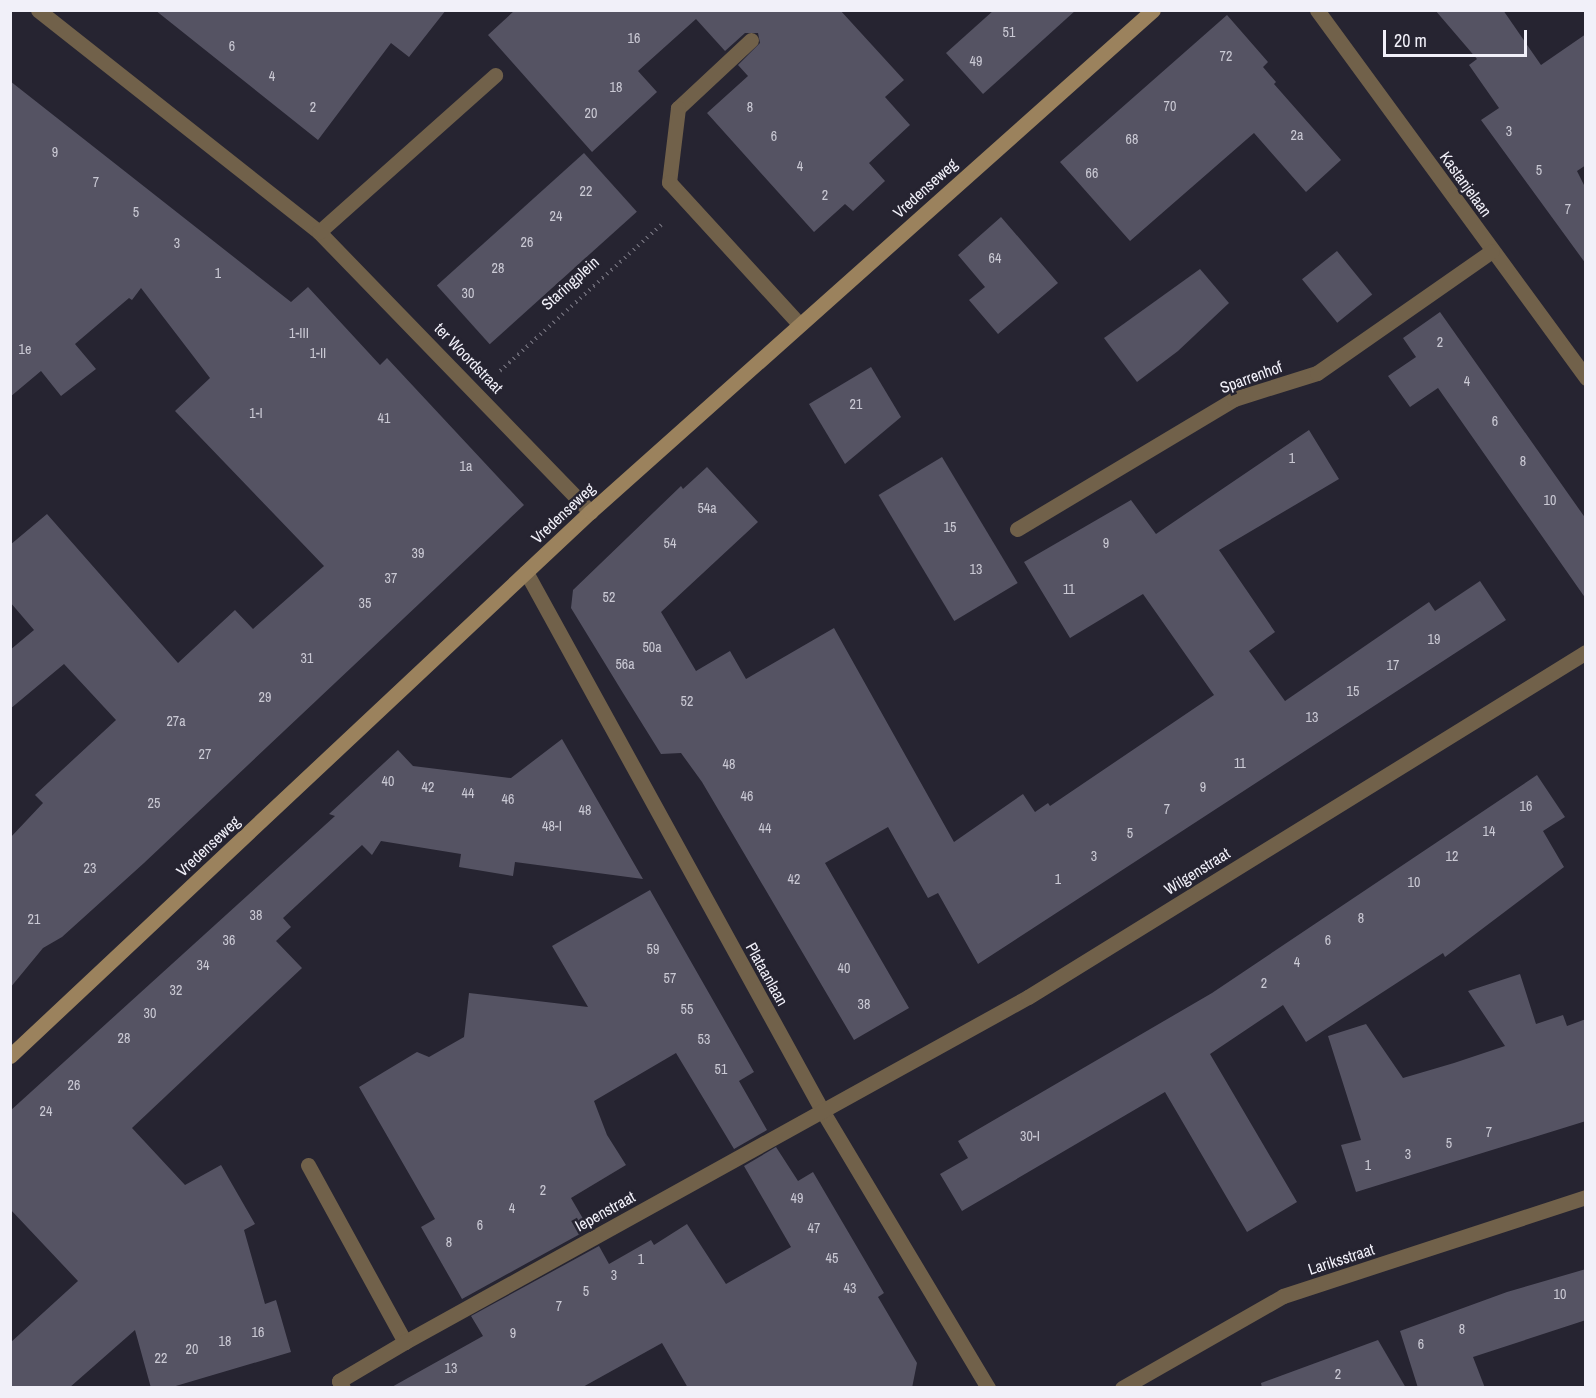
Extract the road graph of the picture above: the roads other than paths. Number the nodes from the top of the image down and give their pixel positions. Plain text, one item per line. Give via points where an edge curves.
1 (38, 10) edge
2 (1153, 10) edge
3 (1317, 10) edge
4 (751, 40) dead end
5 (495, 75) dead end
6 (319, 232) junction
7 (1492, 250) junction
8 (799, 324) junction
9 (1586, 378) edge
10 (590, 512) junction
11 (1017, 529) dead end
12 (526, 572) junction
13 (1586, 652) edge
14 (10, 1056) edge
15 (823, 1112) junction
16 (308, 1165) dead end
17 (1586, 1197) edge
18 (405, 1342) junction
19 (343, 1388) edge
20 (988, 1388) edge
21 (1122, 1388) edge

1 - 6 street, ter Woordstraat
2 - 8 main road, Vredenseweg
3 - 7 street, Kastanjelaan
4 - 8 street via 678,108 669,182
5 - 6 street
6 - 10 street, ter Woordstraat
7 - 9 street, Kastanjelaan
7 - 11 street, Sparrenhof via 1317,373 1234,399
8 - 10 main road, Vredenseweg
10 - 12 main road, Vredenseweg
12 - 14 main road, Vredenseweg
12 - 15 street, Plataanlaan
13 - 15 street, Wilgenstraat via 1028,997
15 - 18 street, Iepenstraat
15 - 20 street, Plataanlaan
16 - 18 street
17 - 21 street, Lariksstraat via 1283,1296
18 - 19 street, Iepenstraat via 339,1381

